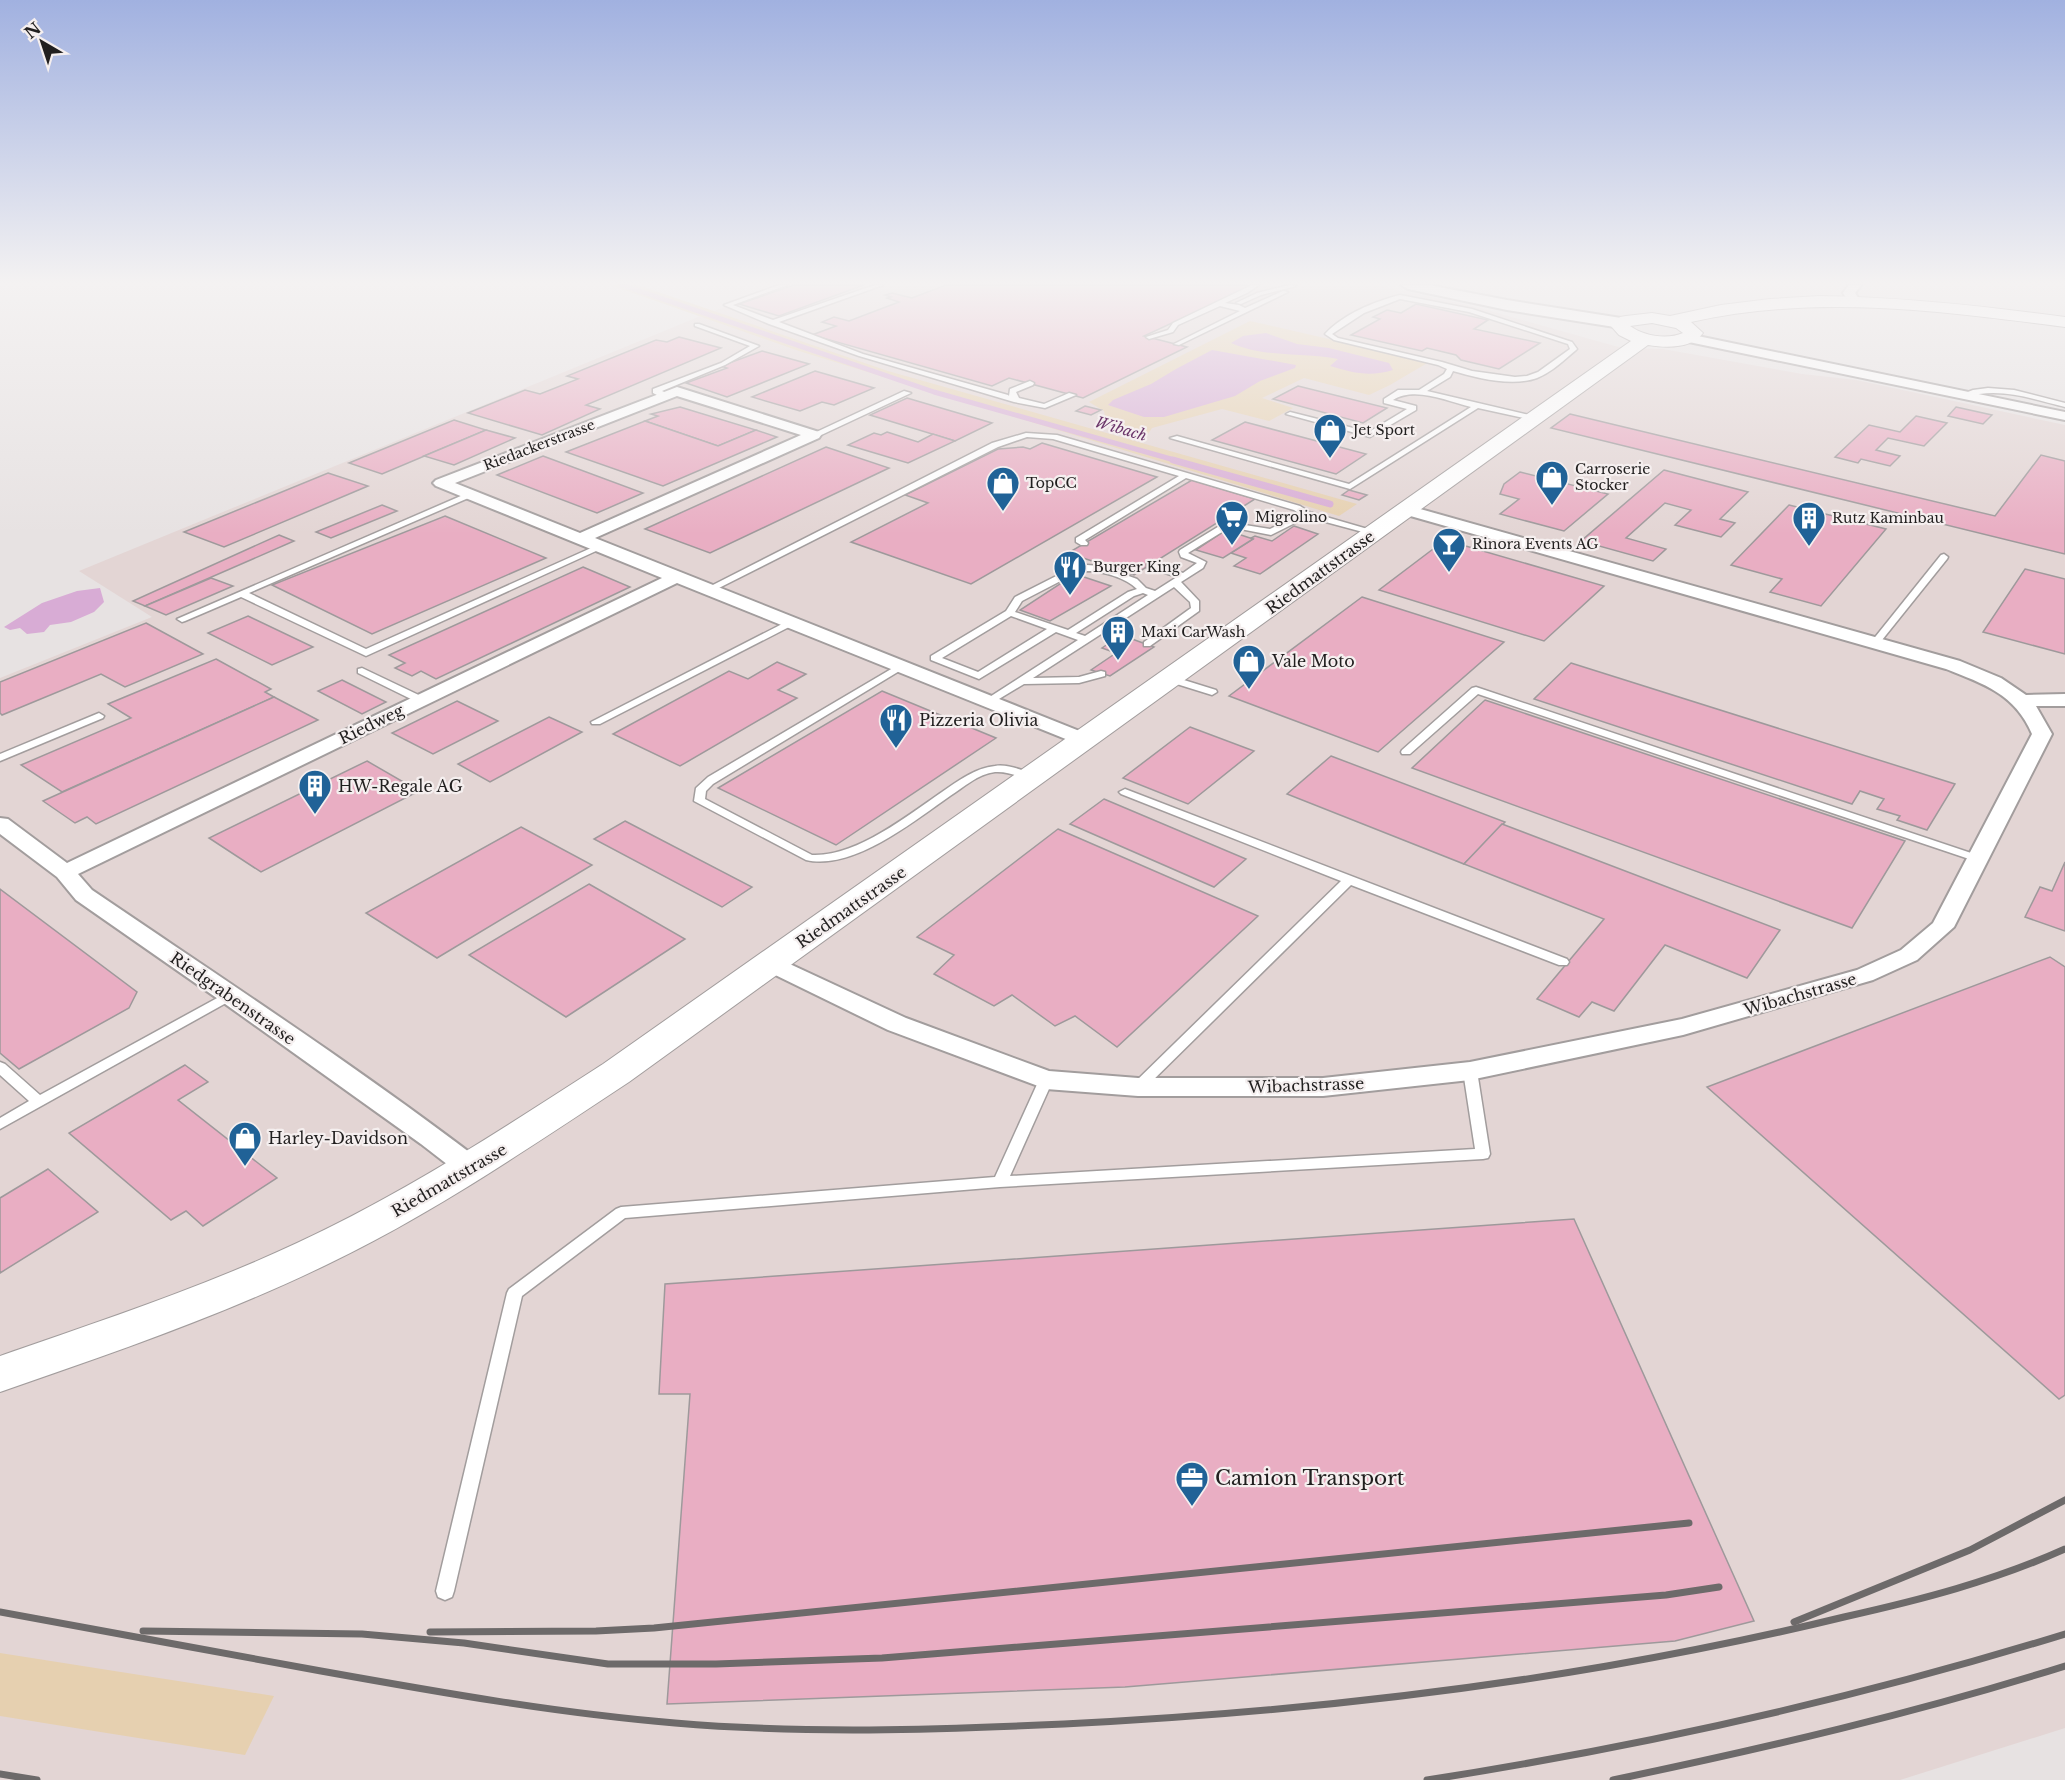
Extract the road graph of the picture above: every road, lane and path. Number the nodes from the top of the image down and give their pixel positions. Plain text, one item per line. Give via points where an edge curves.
1 (711, 368) edge
2 (905, 368) edge
3 (1548, 368) edge
4 (1605, 368) edge
5 (1850, 368) edge
6 (1449, 369) joint
7 (1030, 384) dead end
8 (1421, 392) junction
9 (907, 393) dead end
10 (1072, 395) dead end
11 (666, 396) junction
12 (2010, 399) junction
13 (1017, 400) junction
14 (2065, 405) edge
15 (1477, 406) junction
16 (1290, 414) dead end
17 (2065, 416) edge
18 (1535, 419) junction
19 (814, 435) junction
20 (1174, 438) dead end
21 (1186, 475) junction
22 (470, 494) junction
23 (1406, 510) junction
24 (1306, 514) junction
25 (1374, 532) junction
26 (582, 538) junction
27 (1084, 543) dead end
28 (603, 546) junction
29 (1944, 557) dead end
30 (1150, 565) dead end
31 (677, 577) junction
32 (1180, 579) junction
33 (708, 590) junction
34 (1143, 590) junction
35 (241, 593) junction
36 (1156, 595) junction
37 (1010, 613) junction
38 (182, 619) dead end
39 (788, 624) junction
40 (1054, 629) junction
41 (1068, 634) junction
42 (1087, 640) junction
43 (1875, 643) junction
44 (1147, 644) dead end
45 (897, 668) junction
46 (362, 671) dead end
47 (1101, 674) dead end
48 (1171, 679) junction
49 (1024, 681) junction
50 (1212, 692) dead end
51 (421, 700) junction
52 (2065, 700) edge
53 (2024, 701) junction
54 (988, 702) junction
55 (99, 716) dead end
56 (596, 722) dead end
57 (1085, 740) junction
58 (1406, 752) dead end
59 (0, 758) edge
60 (1032, 777) junction
61 (1125, 792) dead end
62 (0, 824) edge
63 (1979, 859) junction
64 (65, 872) junction
65 (1349, 879) junction
66 (1563, 962) dead end
67 (771, 964) junction
68 (231, 995) junction
69 (0, 1067) edge
70 (1470, 1071) junction
71 (1046, 1080) junction
72 (1138, 1087) junction
73 (39, 1102) junction
74 (0, 1124) edge
75 (471, 1168) junction
76 (1000, 1182) junction
77 (0, 1374) edge
78 (446, 1591) dead end

1 - 11 lane via 656,391
2 - 13 lane
3 - 6 lane via 1535,377 1516,380
4 - 18 main road, Riedmattstrasse
5 - 12 street via 1964,395
6 - 8 lane via 1447,375
7 - 13 lane via 1012,391
8 - 15 lane
8 - 16 lane via 1401,392 1387,401 1413,408 1370,435
9 - 19 lane
10 - 13 lane via 1045,406
11 - 19 street, Riedackerstrasse via 677,391
11 - 22 street, Riedackerstrasse via 441,483
12 - 14 lane
12 - 17 street
15 - 18 lane
15 - 20 lane via 1350,487
18 - 23 main road, Riedmattstrasse
19 - 26 street
21 - 24 lane via 1297,507
21 - 27 lane via 1078,540
21 - 33 lane via 1047,435 1018,437
22 - 26 street, Riedackerstrasse
22 - 35 lane
23 - 25 main road, Riedmattstrasse
23 - 43 street, Wibachstrasse
24 - 25 lane
24 - 32 lane via 1271,532 1232,524 1223,526 1183,552 1202,563
25 - 48 main road, Riedmattstrasse
26 - 28 street, Riedackerstrasse
28 - 31 street, Riedackerstrasse
28 - 35 lane via 366,653
29 - 43 lane
30 - 32 lane
31 - 33 street, Riedackerstrasse
31 - 51 street, Riedweg
32 - 36 lane
32 - 44 lane via 1196,609
33 - 39 street, Riedackerstrasse
34 - 36 lane
34 - 37 lane via 1134,580 1098,568 1080,569 1018,599
34 - 41 lane
35 - 38 lane
36 - 42 lane
37 - 40 lane
37 - 40 lane via 934,658 979,676
39 - 45 street, Riedackerstrasse
39 - 56 lane
40 - 41 lane
41 - 42 lane
42 - 49 lane
43 - 53 street, Wibachstrasse via 1953,665 1990,680
45 - 54 street, Riedackerstrasse
45 - 60 lane via 712,779 700,789 700,801 810,858 823,861 841,857 903,823 985,771 1007,770
46 - 51 lane
47 - 49 lane via 1079,680
48 - 50 lane
48 - 57 main road, Riedmattstrasse
49 - 54 lane
51 - 64 street, Riedweg
52 - 53 street
53 - 63 street, Wibachstrasse via 2042,734
54 - 57 street, Riedackerstrasse
55 - 59 lane
57 - 60 main road, Riedmattstrasse
58 - 63 lane via 1476,690
60 - 67 main road, Riedmattstrasse
61 - 65 lane
62 - 64 street, Riedgrabenstrasse
63 - 70 street, Wibachstrasse via 1942,927 1908,955 1865,975 1683,1027
64 - 68 street, Riedgrabenstrasse via 84,895
65 - 66 lane
65 - 72 lane
67 - 71 street, Wibachstrasse via 897,1024
67 - 75 main road, Riedmattstrasse
68 - 73 lane
68 - 75 street, Riedgrabenstrasse
69 - 73 lane
70 - 72 street, Wibachstrasse via 1323,1087
70 - 76 lane via 1483,1154
71 - 72 street, Wibachstrasse
71 - 76 lane
73 - 74 lane
75 - 77 main road, Riedmattstrasse via 378,1221 300,1259 170,1314
76 - 78 lane via 621,1213 515,1293

